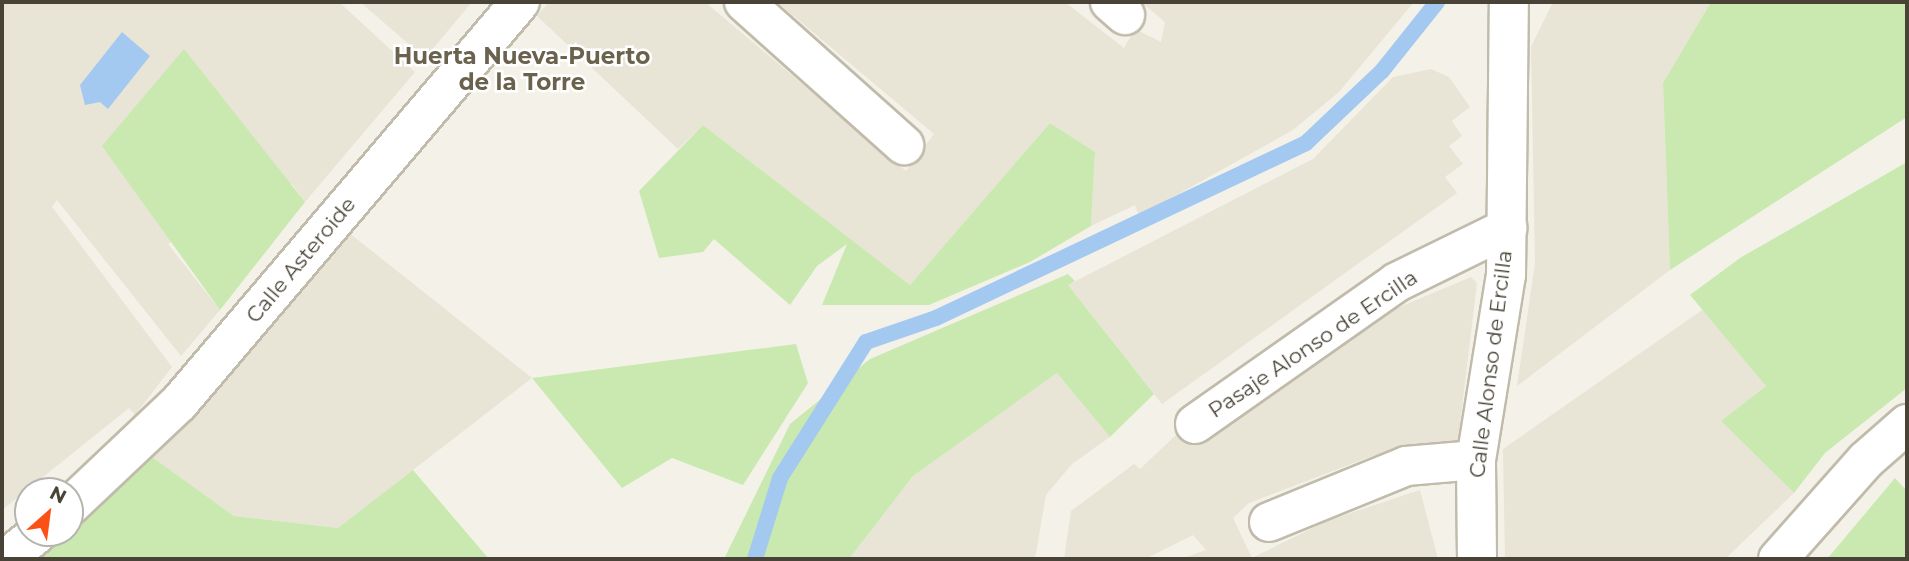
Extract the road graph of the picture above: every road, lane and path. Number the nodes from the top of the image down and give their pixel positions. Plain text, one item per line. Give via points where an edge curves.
1 (520, 2) edge
2 (744, 2) edge
3 (1509, 2) edge
4 (904, 145) dead end
5 (1507, 228) junction
6 (1195, 424) dead end
7 (1904, 433) edge
8 (1476, 460) junction
9 (84, 493) edge
10 (1269, 522) dead end
11 (21, 547) edge
12 (6, 559) edge
13 (1477, 559) edge
14 (1778, 559) edge

1 - 9 street, Calle Asteroide via 179,403
2 - 4 street
3 - 5 street, Calle Alonso de Ercilla
5 - 6 street, Pasaje Alonso de Ercilla via 1397,282
5 - 8 street, Calle Alonso de Ercilla via 1506,275
7 - 14 street
8 - 10 street via 1406,466
8 - 13 street, Calle Alonso de Ercilla
11 - 12 street

